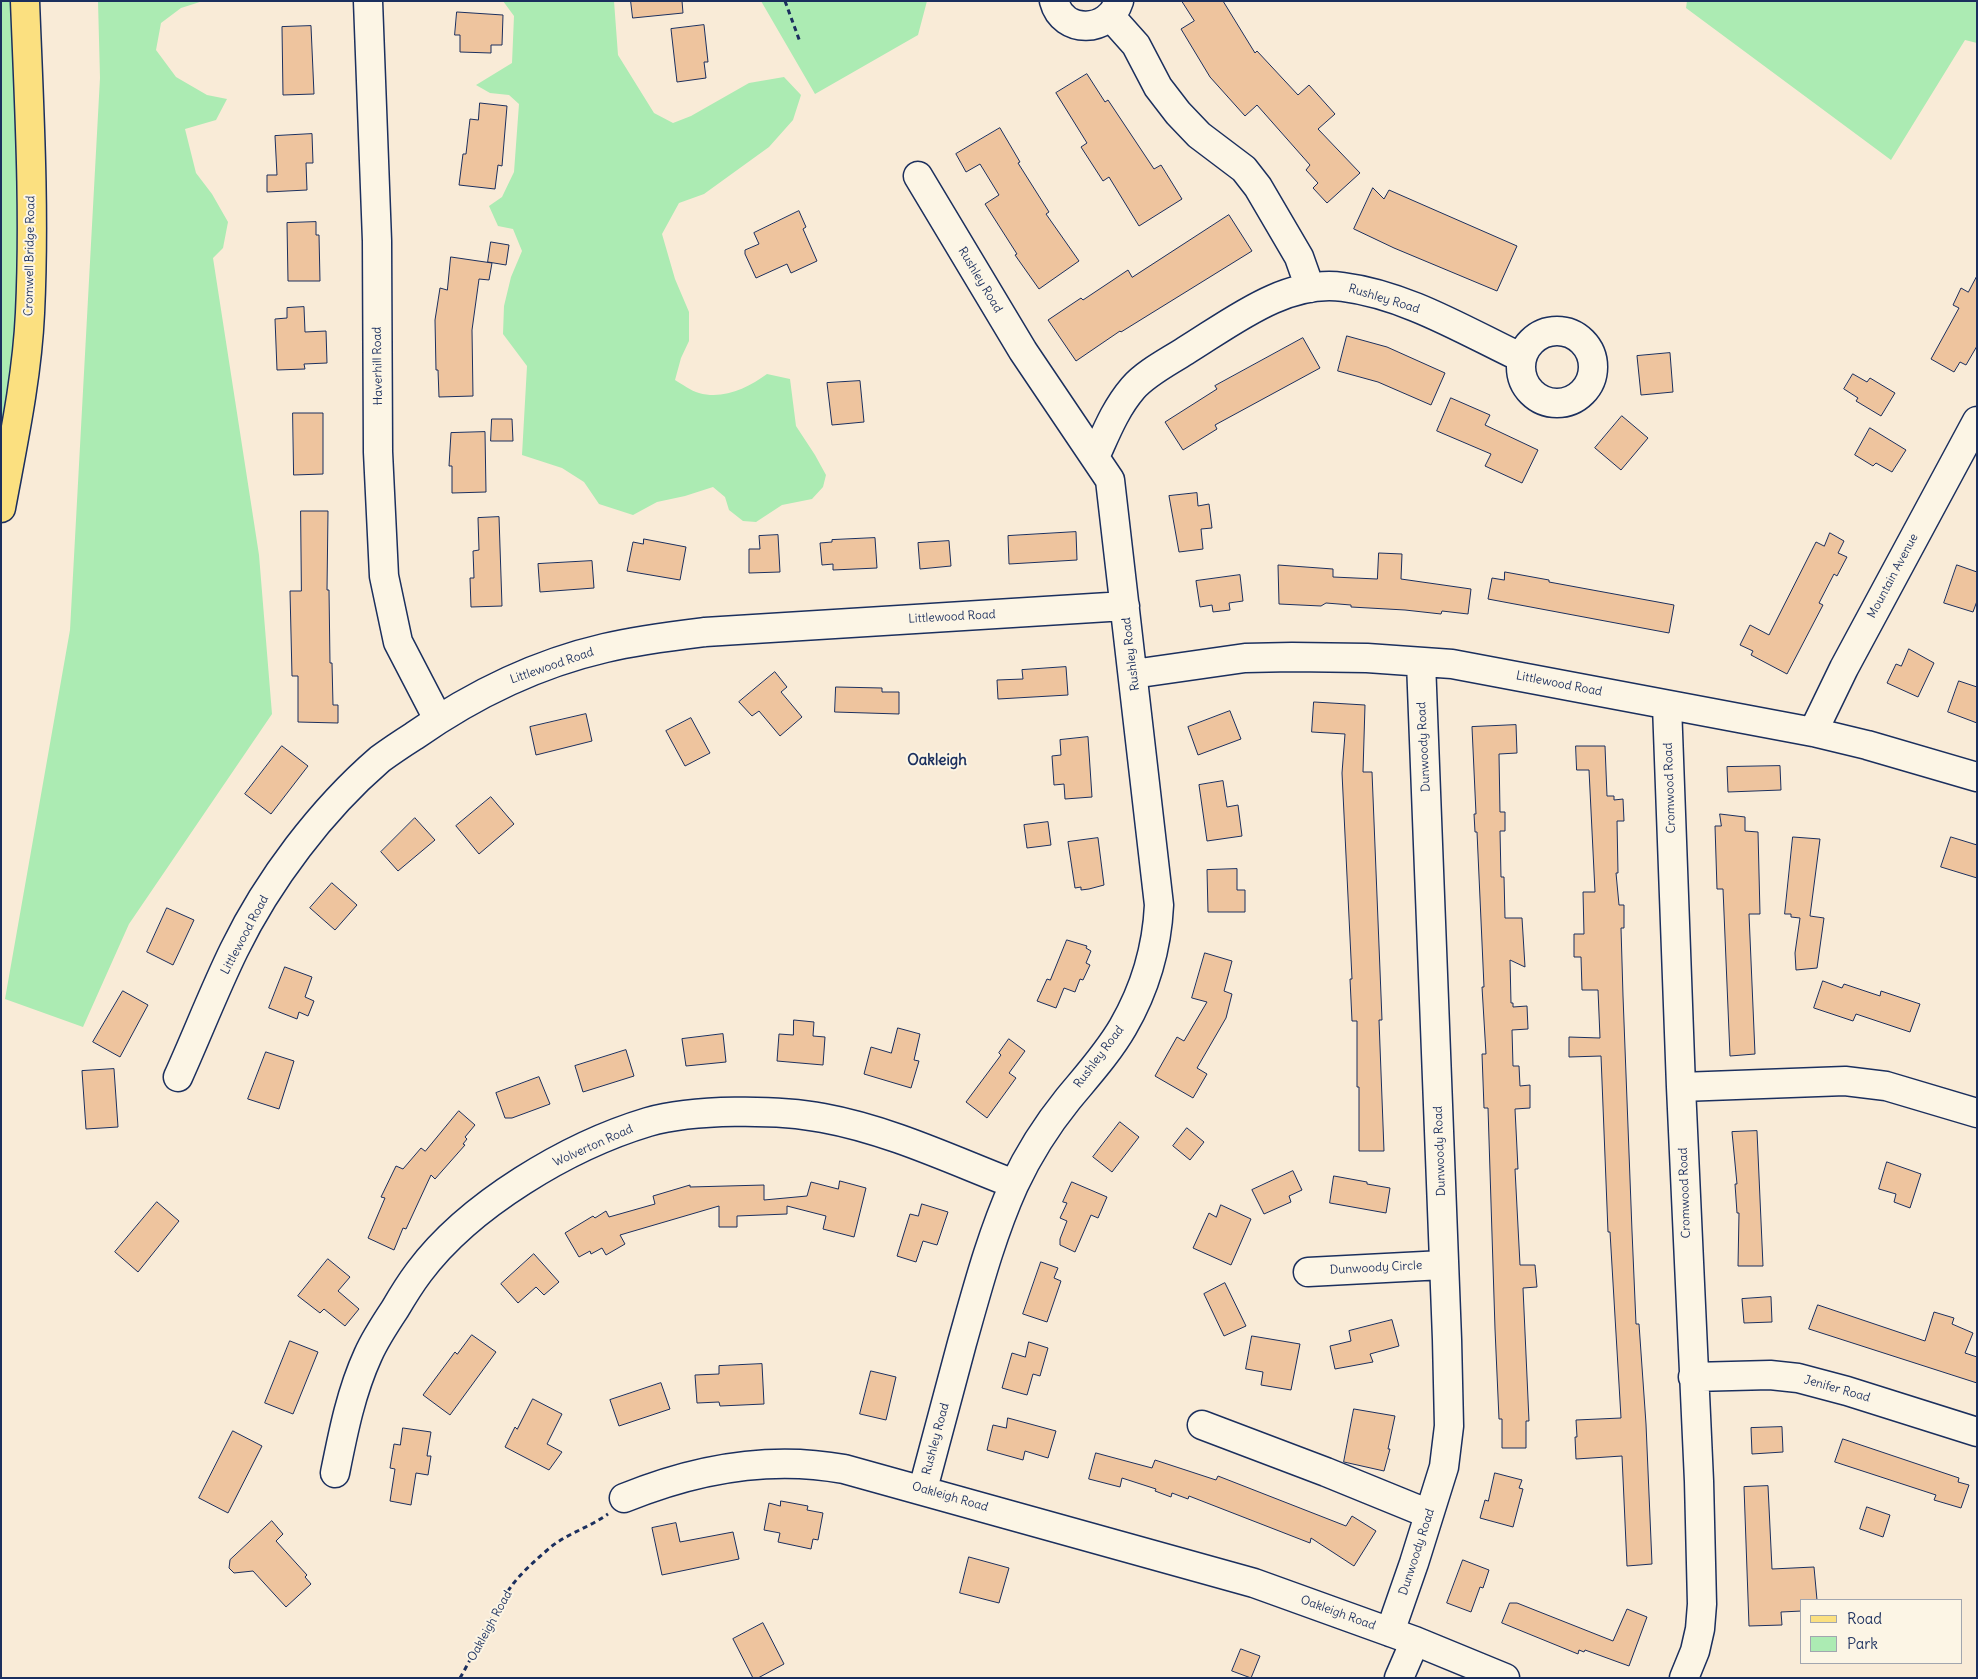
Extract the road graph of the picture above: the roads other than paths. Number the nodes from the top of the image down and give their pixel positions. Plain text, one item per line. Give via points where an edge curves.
1 (25, 1) edge
2 (368, 1) edge
3 (1054, 1) edge
4 (1115, 9) edge
5 (918, 176) dead end
6 (1310, 288) junction
7 (1522, 358) dead end
8 (1977, 421) edge
9 (1095, 458) junction
10 (1, 508) edge
11 (1125, 606) junction
12 (1421, 662) junction
13 (1133, 674) junction
14 (1667, 705) junction
15 (438, 719) junction
16 (1813, 732) junction
17 (1977, 777) edge
18 (178, 1078) dead end
19 (1681, 1087) junction
20 (1977, 1113) edge
21 (1014, 1184) junction
22 (1443, 1265) junction
23 (1308, 1272) dead end
24 (1693, 1378) junction
25 (1202, 1426) dead end
26 (1977, 1432) edge
27 (336, 1474) dead end
28 (923, 1489) junction
29 (624, 1498) road end
30 (1429, 1514) junction
31 (1390, 1632) junction
32 (1415, 1641) junction
33 (1398, 1678) edge
34 (1505, 1678) edge
35 (1684, 1678) edge

1 - 10 main road, Cromwell Bridge Road via 31,172 30,314 21,402
2 - 15 street, Haverhill Road via 376,241 378,452 384,576 398,642
3 - 4 street via 1068,22 1079,26 1101,24
4 - 6 street via 1158,87 1178,113 1199,135 1244,169 1258,187 1299,257
5 - 9 street, Rushley Road via 1023,351
6 - 7 street, Rushley Road via 1342,287 1400,302
6 - 9 street, Rushley Road via 1255,308 1134,386 1116,411
8 - 16 street, Mountain Avenue
9 - 11 street, Rushley Road via 1110,480
11 - 13 street, Rushley Road
11 - 15 street, Littlewood Road via 705,632 652,639 604,648 551,665 478,696
12 - 13 street, Littlewood Road via 1367,658 1245,658
12 - 14 street, Littlewood Road via 1452,664
12 - 22 street, Dunwoody Road
13 - 21 street, Rushley Road via 1159,905 1152,960 1123,1027 1032,1149
14 - 16 street, Littlewood Road
14 - 19 street, Cromwood Road
15 - 18 street, Littlewood Road via 381,758 344,793 285,866 235,949
16 - 17 street, Littlewood Road
19 - 20 street via 1845,1081 1886,1086
19 - 24 street, Cromwood Road
21 - 27 street, Wolverton Road via 882,1134 822,1118 766,1113 692,1115 650,1122 610,1136 542,1169 491,1203 454,1234 419,1272 368,1353 353,1392
21 - 28 street, Rushley Road via 979,1282
22 - 23 street, Dunwoody Circle
22 - 30 street, Dunwoody Road via 1449,1426 1444,1466
24 - 26 street, Jenifer Road via 1770,1375 1798,1378
24 - 35 street, Cromwood Road via 1702,1604 1695,1651
25 - 30 street
28 - 29 street, Oakleigh Road via 817,1464 769,1463 716,1469
28 - 31 street, Oakleigh Road via 1254,1583
30 - 31 street, Dunwoody Road
31 - 32 street, Oakleigh Road
32 - 33 street
32 - 34 street, Oakleigh Road

